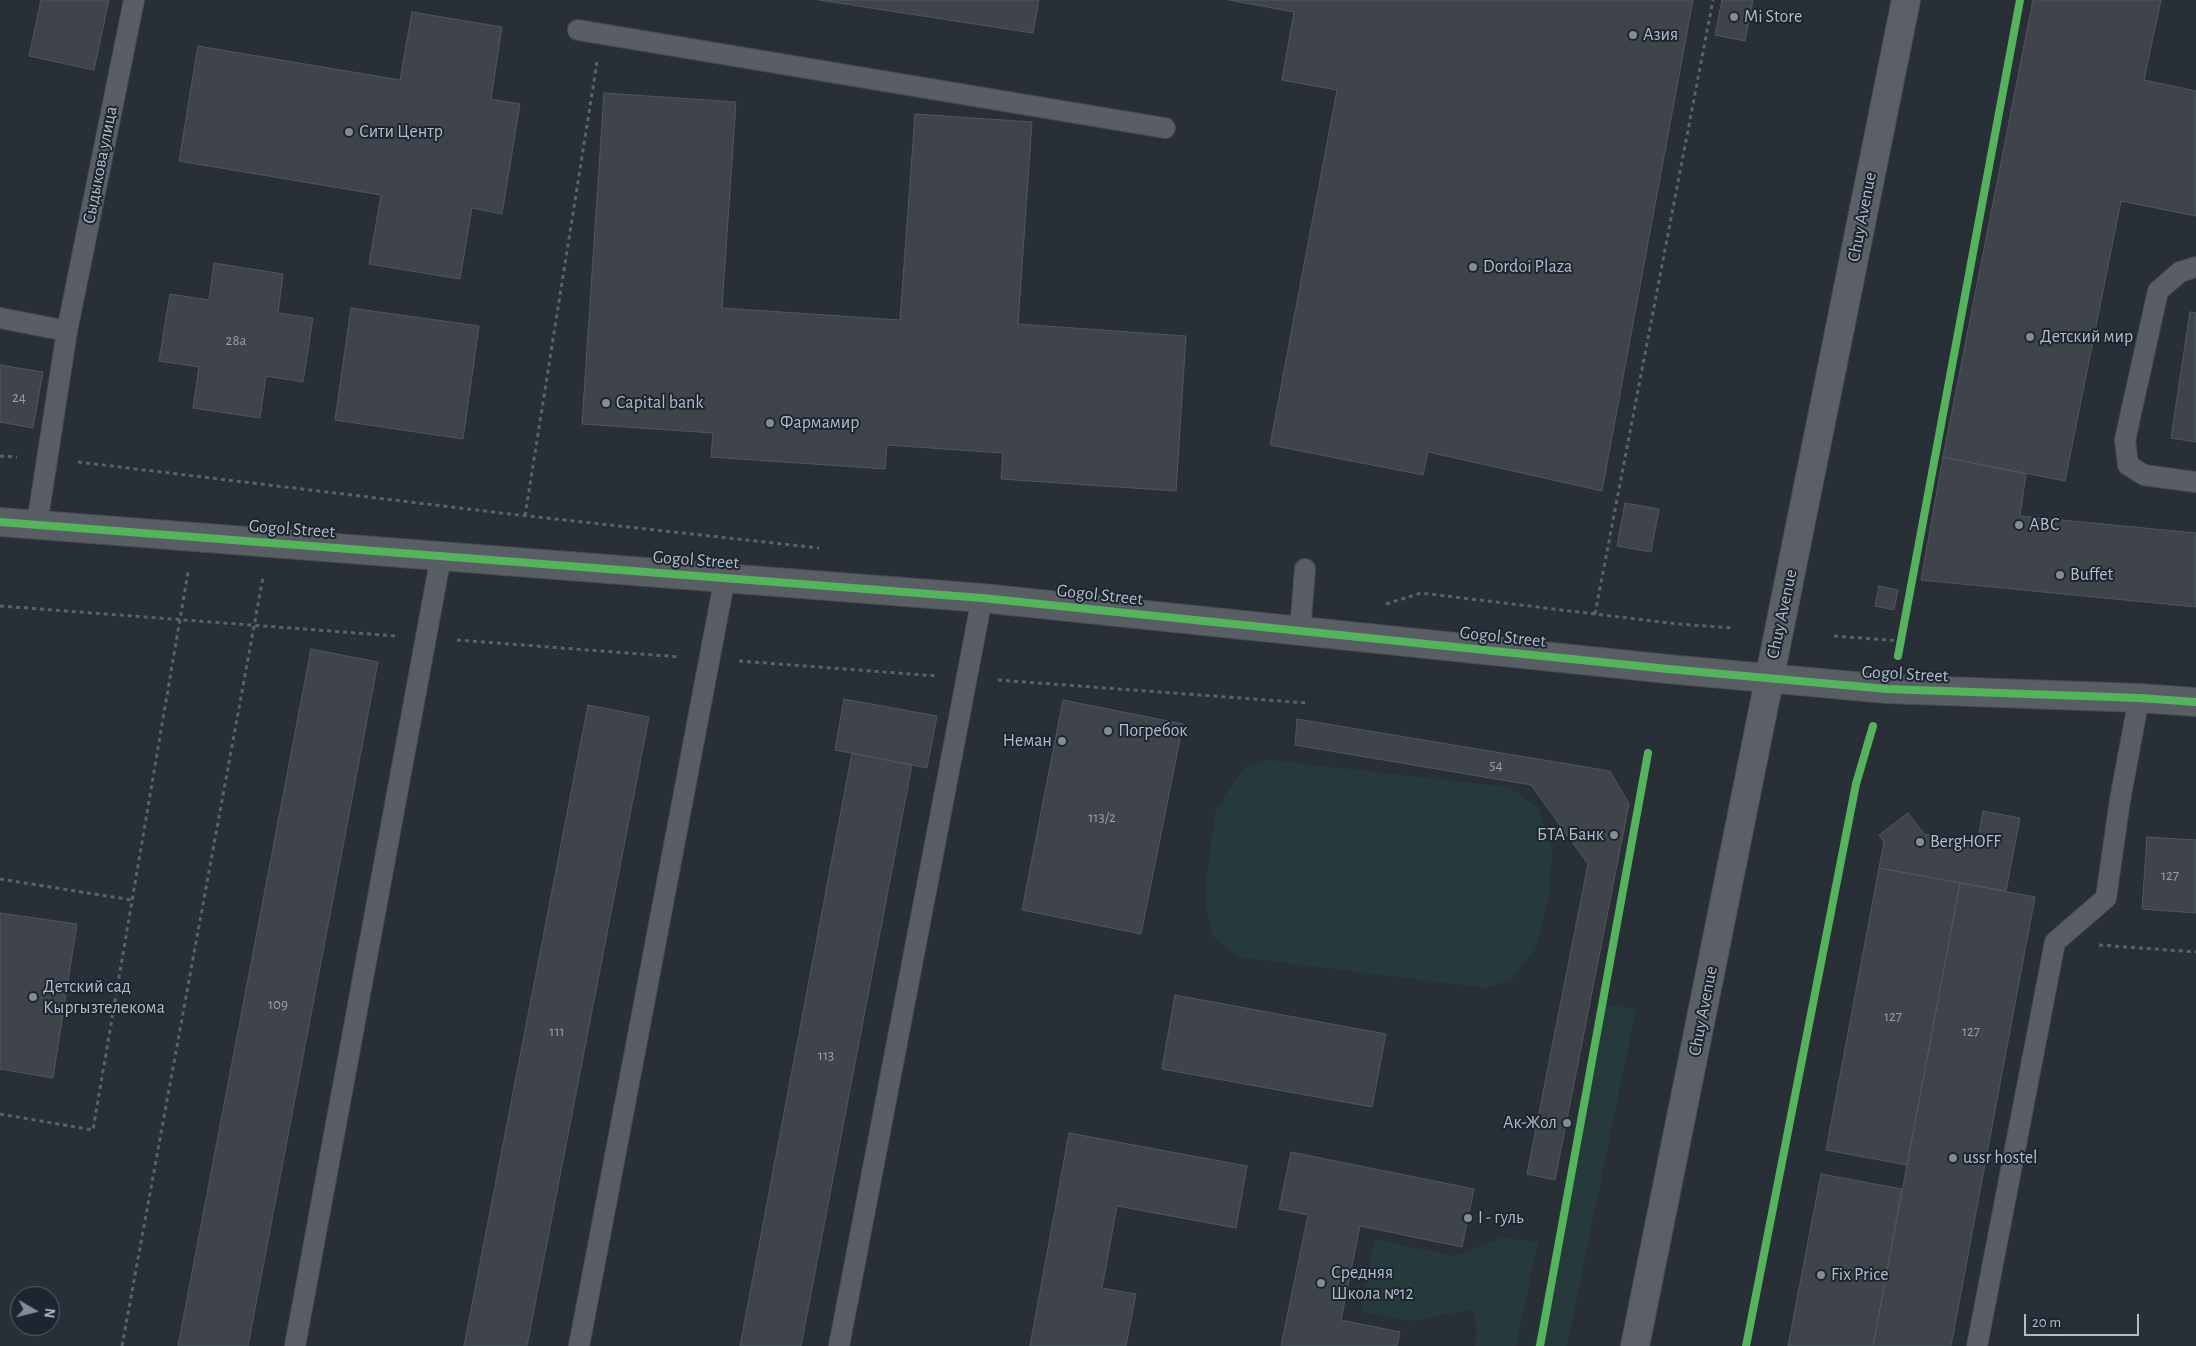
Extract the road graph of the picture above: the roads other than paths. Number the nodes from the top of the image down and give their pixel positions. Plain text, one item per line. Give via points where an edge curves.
1 (134, 0) edge
2 (1906, 0) edge
3 (578, 30) dead end
4 (1165, 128) dead end
5 (2196, 267) edge
6 (0, 318) edge
7 (67, 331) junction
8 (2196, 482) edge
9 (0, 522) edge
10 (37, 524) junction
11 (441, 556) junction
12 (1306, 569) dead end
13 (725, 577) junction
14 (982, 598) junction
15 (1300, 631) junction
16 (1769, 679) junction
17 (2139, 698) junction
18 (2196, 702) edge
19 (295, 1346) edge
20 (578, 1346) edge
21 (839, 1346) edge
22 (1635, 1346) edge
23 (1977, 1346) edge

1 - 7 lane, Сыдыкова улица
2 - 16 main road, Chuy Avenue
3 - 4 lane
5 - 8 lane via 2180,272 2158,291 2126,440 2128,464 2144,475
6 - 7 lane
7 - 10 lane, Сыдыкова улица
9 - 10 street, Gogol Street
10 - 11 street, Gogol Street
11 - 13 street, Gogol Street
11 - 19 lane
12 - 15 lane
13 - 14 street, Gogol Street
13 - 20 lane
14 - 15 street, Gogol Street
14 - 21 lane
15 - 16 street, Gogol Street
16 - 17 street, Gogol Street via 1887,689
16 - 22 main road, Chuy Avenue
17 - 18 street, Gogol Street
17 - 23 lane via 2106,898 2055,942

